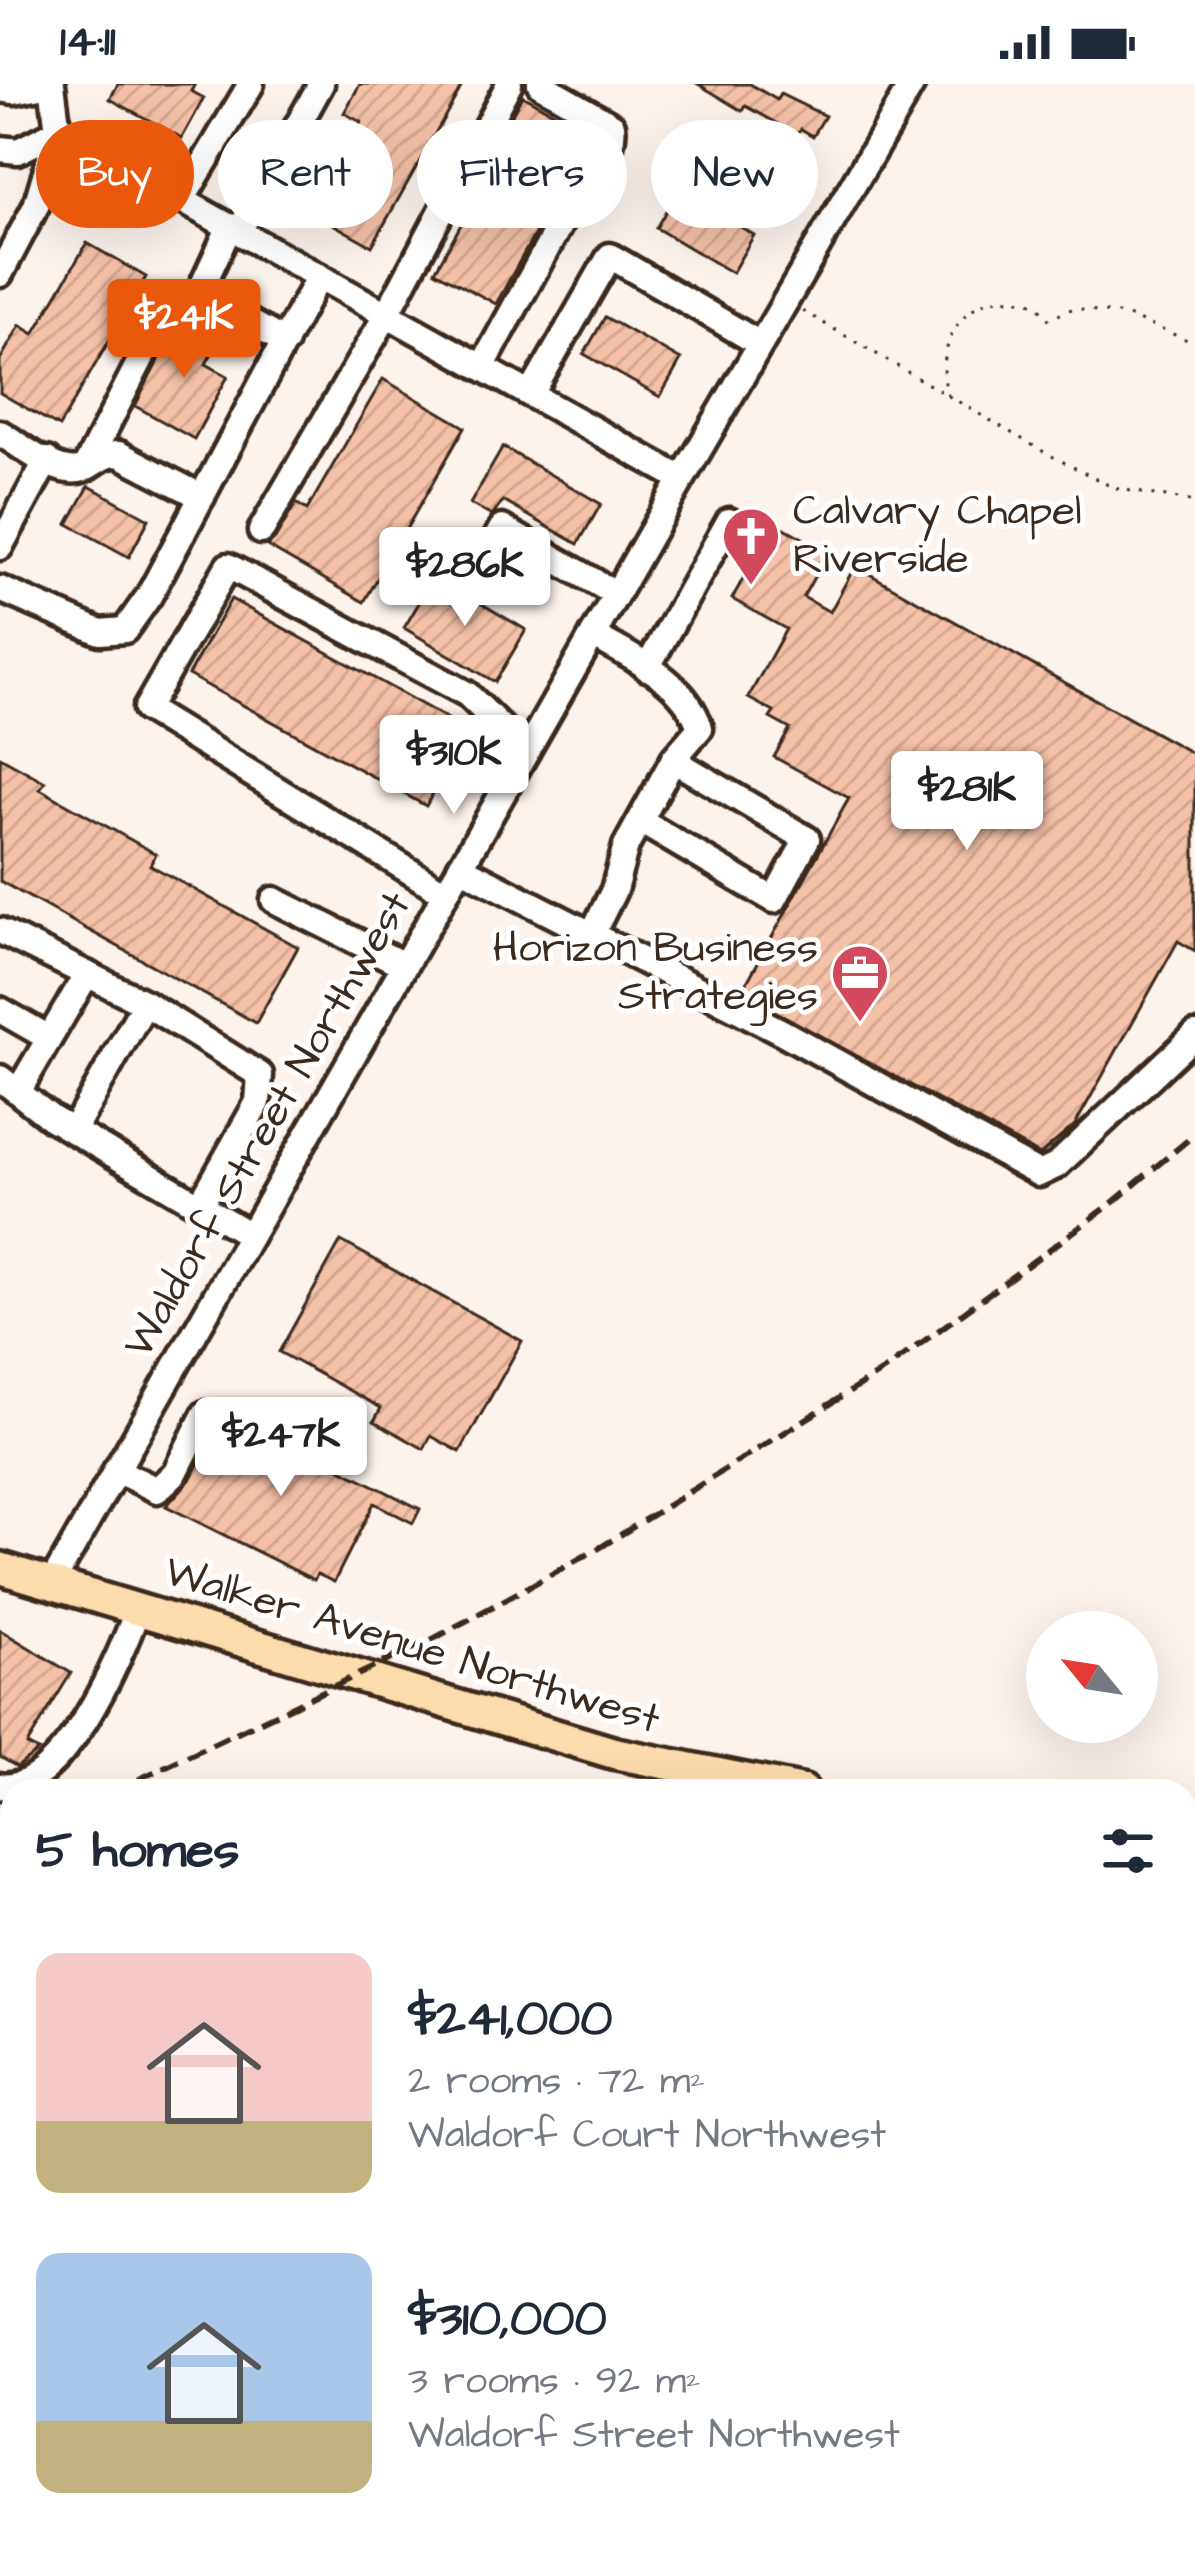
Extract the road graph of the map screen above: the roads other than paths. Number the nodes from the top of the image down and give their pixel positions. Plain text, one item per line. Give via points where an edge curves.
1 (51, 84) edge
2 (250, 84) edge
3 (322, 84) edge
4 (509, 84) edge
5 (540, 84) edge
6 (904, 87) edge
7 (0, 89) edge
8 (56, 120) edge
9 (36, 142) edge
10 (2, 153) edge
11 (194, 180) edge
12 (36, 206) edge
13 (194, 207) edge
14 (234, 229) junction
15 (0, 274) edge
16 (320, 276) junction
17 (387, 314) junction
18 (285, 341) junction
19 (760, 344) junction
20 (145, 351) dead end
21 (482, 367) junction
22 (531, 394) junction
23 (0, 433) edge
24 (47, 460) junction
25 (85, 468) junction
26 (682, 479) junction
27 (202, 497) junction
28 (729, 520) dead end
29 (260, 531) dead end
30 (0, 547) edge
31 (473, 579) dead end
32 (0, 590) edge
33 (616, 594) junction
34 (593, 635) junction
35 (647, 668) junction
36 (526, 752) junction
37 (673, 760) junction
38 (640, 821) junction
39 (460, 867) junction
40 (446, 892) junction
41 (274, 900) dead end
42 (0, 931) edge
43 (590, 936) junction
44 (404, 965) junction
45 (86, 974) junction
46 (145, 1003) junction
47 (0, 1010) edge
48 (1195, 1035) edge
49 (50, 1038) junction
50 (10, 1084) edge
51 (73, 1131) junction
52 (200, 1205) junction
53 (250, 1235) junction
54 (205, 1414) dead end
55 (116, 1470) junction
56 (0, 1568) edge
57 (52, 1582) junction
58 (138, 1608) junction
59 (32, 1779) edge
60 (697, 1779) edge

1 - 7 street
1 - 8 street
2 - 11 street
3 - 14 street
4 - 17 street
5 - 21 street via 612,124 613,143 576,194
6 - 19 street, Waldorf Street Northwest
9 - 10 street
12 - 15 street
13 - 14 street
14 - 16 street
14 - 18 street via 201,289
16 - 17 street
16 - 18 street
17 - 21 street
17 - 29 street
18 - 27 street
19 - 22 street via 610,256
19 - 26 street, Waldorf Street Northwest
20 - 25 street
21 - 22 street
22 - 26 street
23 - 24 street
24 - 25 street
24 - 30 street
25 - 27 street via 115,453
26 - 33 street, Waldorf Street Northwest
27 - 32 street via 125,630 100,632
28 - 35 street
31 - 33 street via 502,528
33 - 34 street, Waldorf Street Northwest
34 - 35 street
34 - 36 street, Waldorf Street Northwest
35 - 37 street via 677,688 700,728
36 - 39 street, Waldorf Street Northwest
36 - 40 street via 467,694 228,566 146,709
37 - 38 street
37 - 38 street via 806,838 796,859 773,900
38 - 43 street
39 - 40 street, Waldorf Street Northwest
39 - 43 street
40 - 44 street, Waldorf Street Northwest
41 - 44 street
42 - 45 street
43 - 48 street via 1040,1174
44 - 53 street, Waldorf Street Northwest
45 - 46 street
45 - 49 street
46 - 51 street
46 - 52 street via 260,1076 259,1102
47 - 49 street
49 - 50 street
50 - 51 street
51 - 52 street
52 - 53 street
53 - 55 street, Waldorf Street Northwest
54 - 55 street via 175,1473 157,1490
55 - 57 street, Waldorf Street Northwest
56 - 57 main road, Walker Avenue Northwest
57 - 58 main road, Walker Avenue Northwest
58 - 59 street via 118,1664 73,1735
58 - 60 main road, Walker Avenue Northwest

